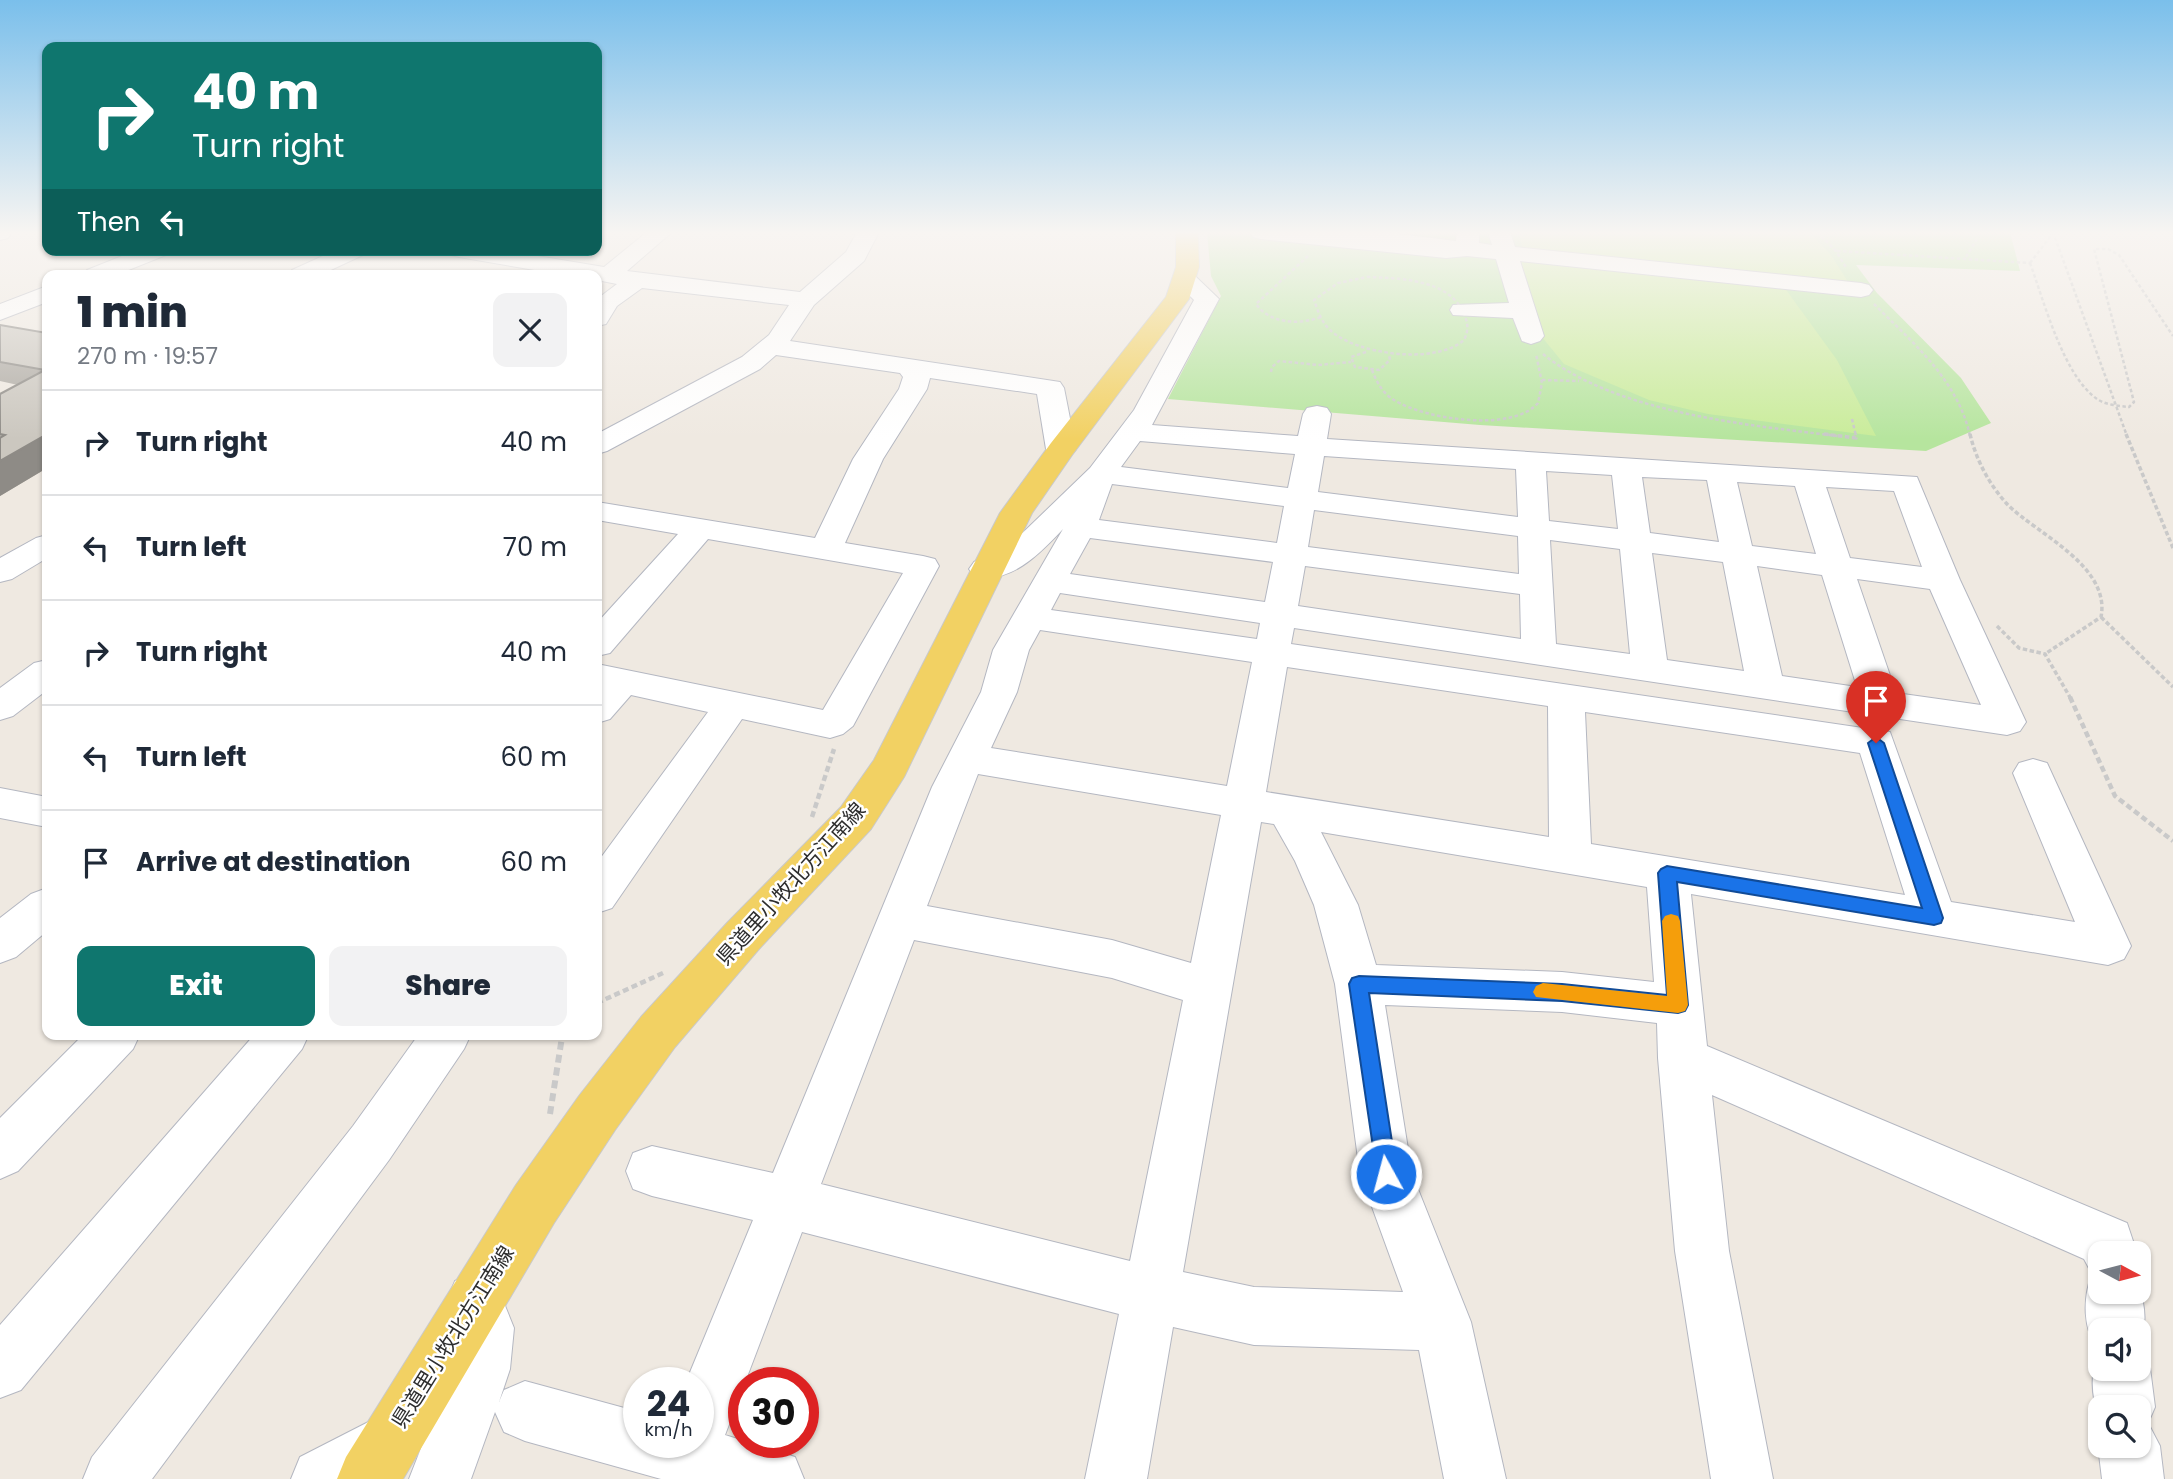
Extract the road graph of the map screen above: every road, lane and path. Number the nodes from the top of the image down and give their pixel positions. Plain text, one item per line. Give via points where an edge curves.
1 (31, 301) edge
2 (804, 301) edge
3 (1176, 301) edge
4 (1206, 301) edge
5 (1259, 301) edge
6 (1314, 301) edge
7 (1454, 301) edge
8 (1518, 301) edge
9 (1872, 301) edge
10 (2044, 301) edge
11 (2077, 301) edge
12 (2108, 301) edge
13 (2150, 301) edge
14 (1462, 310) junction
15 (1521, 311) junction
16 (4, 315) edge
17 (1321, 317) junction
18 (34, 322) dead end
19 (1531, 336) junction
20 (2173, 336) edge
21 (771, 346) junction
22 (1370, 351) junction
23 (1389, 355) junction
24 (1351, 362) junction
25 (909, 367) junction
26 (1373, 370) junction
27 (1271, 372) dead end
28 (1542, 380) junction
29 (1583, 381) junction
30 (2115, 406) junction
31 (1852, 418) dead end
32 (1314, 430) junction
33 (1130, 432) junction
34 (602, 442) edge
35 (1061, 449) junction
36 (1531, 461) junction
37 (1626, 467) junction
38 (1720, 472) junction
39 (1101, 474) junction
40 (1807, 477) junction
41 (1301, 500) junction
42 (602, 512) edge
43 (1080, 527) junction
44 (699, 529) junction
45 (1534, 529) junction
46 (1635, 541) junction
47 (2173, 548) edge
48 (826, 550) junction
49 (1291, 554) junction
50 (1738, 555) junction
51 (1837, 567) junction
52 (986, 569) junction
53 (1943, 580) junction
54 (1536, 586) junction
55 (1041, 600) junction
56 (2101, 617) junction
57 (1995, 624) dead end
58 (1276, 633) junction
59 (602, 639) edge
60 (1539, 652) junction
61 (2045, 654) junction
62 (1650, 670) junction
63 (42, 677) edge
64 (610, 679) edge
65 (1766, 687) junction
66 (2173, 687) edge
67 (1566, 696) junction
68 (602, 698) edge
69 (1881, 703) junction
70 (733, 705) junction
71 (0, 707) edge
72 (830, 724) junction
73 (967, 758) junction
74 (2033, 773) dead end
75 (0, 803) edge
76 (1265, 807) junction
77 (42, 812) edge
78 (809, 826) dead end
79 (2173, 841) edge
80 (1570, 858) junction
81 (1667, 873) junction
82 (602, 889) edge
83 (42, 910) edge
84 (1934, 918) junction
85 (901, 919) junction
86 (0, 944) edge
87 (1359, 984) junction
88 (1209, 988) junction
89 (1678, 1005) junction
90 (110, 1040) edge
91 (280, 1040) edge
92 (443, 1040) edge
93 (1682, 1058) junction
94 (0, 1154) edge
95 (652, 1171) dead end
96 (787, 1202) junction
97 (2106, 1241) edge
98 (1151, 1294) junction
99 (475, 1301) junction
100 (1442, 1322) junction
101 (0, 1369) edge
102 (714, 1387) edge
103 (525, 1411) dead end
104 (623, 1435) edge
105 (710, 1458) edge
106 (2130, 1458) edge
107 (377, 1462) edge
108 (114, 1479) edge
109 (321, 1479) edge
110 (440, 1479) edge
111 (773, 1479) edge
112 (1116, 1479) edge
113 (1475, 1479) edge
114 (1742, 1479) edge
115 (2133, 1479) edge

1 - 16 street
2 - 21 street
3 - 35 main road, 県道里小牧北方江南線
4 - 33 street via 1147,412
5 - 17 path via 1259,310 1274,318 1311,321
6 - 17 path
7 - 14 path
8 - 15 street
9 - 56 path via 1940,371 1966,416 1973,448 1989,481 2009,506 2090,573 2103,607
10 - 30 path via 2059,342 2090,393
11 - 30 path
12 - 30 path via 2134,402 2129,407
13 - 20 path
14 - 15 street
14 - 23 path via 1469,329 1465,340 1456,346 1432,353
15 - 19 street
16 - 18 street
17 - 22 path via 1345,341
19 - 28 path
19 - 29 path via 1549,361
21 - 25 street
21 - 34 street via 751,363
22 - 23 path
22 - 24 path
23 - 26 path via 1386,365
24 - 26 path
24 - 27 path via 1279,361
25 - 35 street via 1050,388
25 - 48 street via 917,376 913,389 868,459
26 - 28 path via 1391,399 1425,414 1464,419 1525,414 1538,402
28 - 29 path
29 - 31 path via 1700,415 1856,438
30 - 47 path
32 - 33 street
32 - 36 street
32 - 41 street
33 - 39 street
35 - 52 main road, 県道里小牧北方江南線 via 1016,513
36 - 37 street
36 - 45 street
37 - 38 street
37 - 46 street
38 - 40 street
38 - 50 street
39 - 41 street
39 - 43 street
39 - 52 street via 1018,556
40 - 51 street
40 - 53 street via 1906,483
41 - 45 street
41 - 49 street
42 - 44 street
43 - 49 street
43 - 55 street
44 - 48 street
44 - 59 street
45 - 46 street
45 - 54 street
46 - 50 street
46 - 62 street
48 - 72 street via 923,566 841,717
49 - 54 street
49 - 58 street
50 - 51 street
50 - 65 street
51 - 53 street
51 - 69 street
52 - 99 main road, 県道里小牧北方江南線 via 890,767 856,818 658,1032 535,1204
53 - 69 street via 2007,722
54 - 60 street
55 - 58 street
55 - 73 street via 1011,650 999,692
56 - 61 path
56 - 66 path
57 - 61 path via 2019,648
58 - 60 street
58 - 67 street
58 - 76 street
60 - 62 street
61 - 79 path via 2078,710 2115,796
62 - 65 street
63 - 71 street
64 - 68 street
64 - 70 street
65 - 69 street
67 - 80 street
67 - 84 street via 1876,743
70 - 72 street
70 - 82 street
72 - 78 path via 836,741
73 - 76 street
73 - 85 street
74 - 84 street via 2108,946
75 - 77 street
76 - 80 street
76 - 87 street via 1315,857 1336,905
76 - 88 street
80 - 81 street
81 - 84 street
81 - 89 street
83 - 86 street
85 - 88 street via 1112,959
85 - 96 street
87 - 89 street via 1562,992
87 - 100 street via 1386,1174
88 - 98 street
89 - 93 street
90 - 94 street
91 - 101 street
92 - 108 street via 371,1143
93 - 97 street
93 - 114 street via 1702,1251
95 - 96 street
96 - 98 street
96 - 102 street
98 - 100 street via 1254,1315
98 - 112 street
99 - 107 main road, 県道里小牧北方江南線
99 - 110 street via 485,1328 481,1369
100 - 113 street
103 - 104 street
105 - 111 street
106 - 115 street
107 - 109 street

